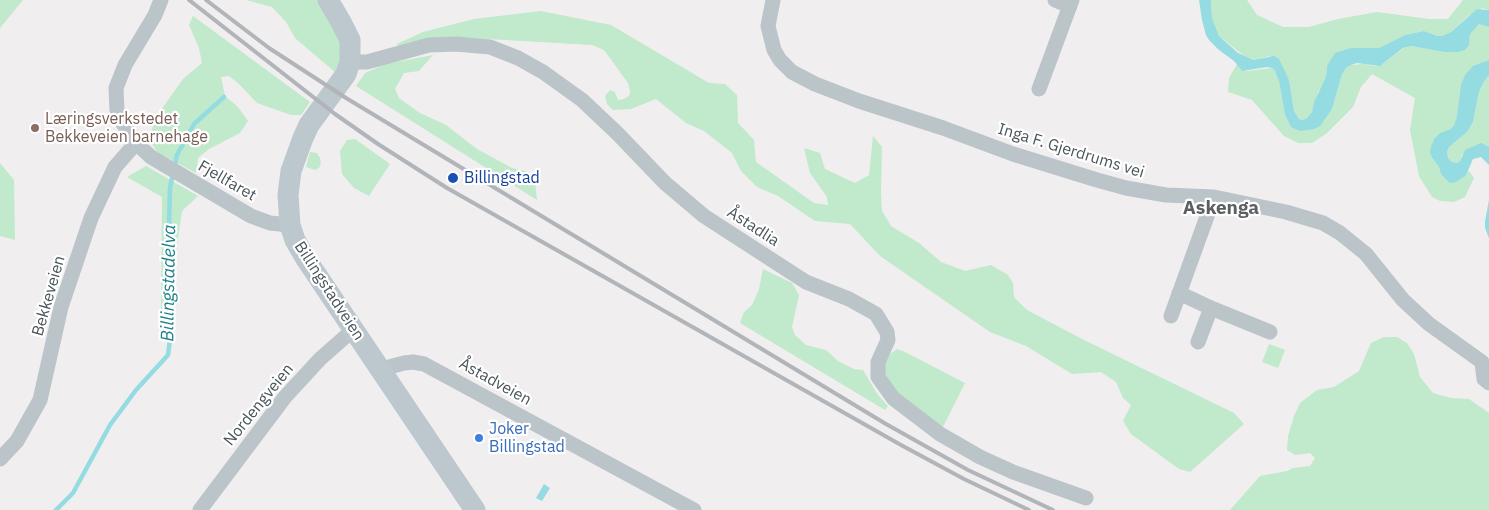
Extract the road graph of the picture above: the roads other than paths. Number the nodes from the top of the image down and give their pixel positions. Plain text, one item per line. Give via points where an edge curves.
1 (161, 0) edge
2 (328, 0) edge
3 (773, 0) edge
4 (1055, 0) edge
5 (1071, 3) edge
6 (350, 62) junction
7 (1040, 90) dead end
8 (136, 143) junction
9 (1214, 197) junction
10 (290, 225) junction
11 (1179, 293) junction
12 (1211, 308) junction
13 (1171, 316) dead end
14 (354, 329) junction
15 (1270, 332) dead end
16 (1198, 342) dead end
17 (382, 372) junction
18 (1489, 383) edge
19 (0, 459) edge
20 (1086, 498) dead end
21 (200, 510) edge
22 (474, 510) edge
23 (694, 510) edge

1 - 8 street, Fjellfaret via 116,88 117,111
2 - 6 main road via 350,40
3 - 9 street, Inga F. Gjerdrums vei via 768,26 771,43 786,67 801,78 1012,154 1126,188 1166,195
4 - 5 street
5 - 7 street
6 - 10 main road, Billingstadveien via 346,74 303,138 288,195
6 - 20 street, Åstadlia via 367,62 429,45 456,44 490,47 542,72 582,100 665,183 704,216 806,282 865,306 876,314 888,340 878,362 878,377 893,398 940,434 980,457
8 - 10 street, Fjellfaret via 151,157 251,216 270,223
8 - 19 street, Bekkeveien via 115,167 91,218 60,308 40,400 17,441
9 - 11 street
9 - 18 street, Inga F. Gjerdrums vei via 1286,212 1323,223 1340,233 1366,254 1403,300 1429,324 1482,362 1484,379
10 - 14 main road, Billingstadveien via 306,259
11 - 12 street
11 - 13 street
12 - 15 street
12 - 16 street
14 - 17 main road, Billingstadveien
14 - 21 street, Nordengveien via 284,397
17 - 22 main road, Billingstadveien
17 - 23 street, Åstadveien via 397,364 413,362 432,368

